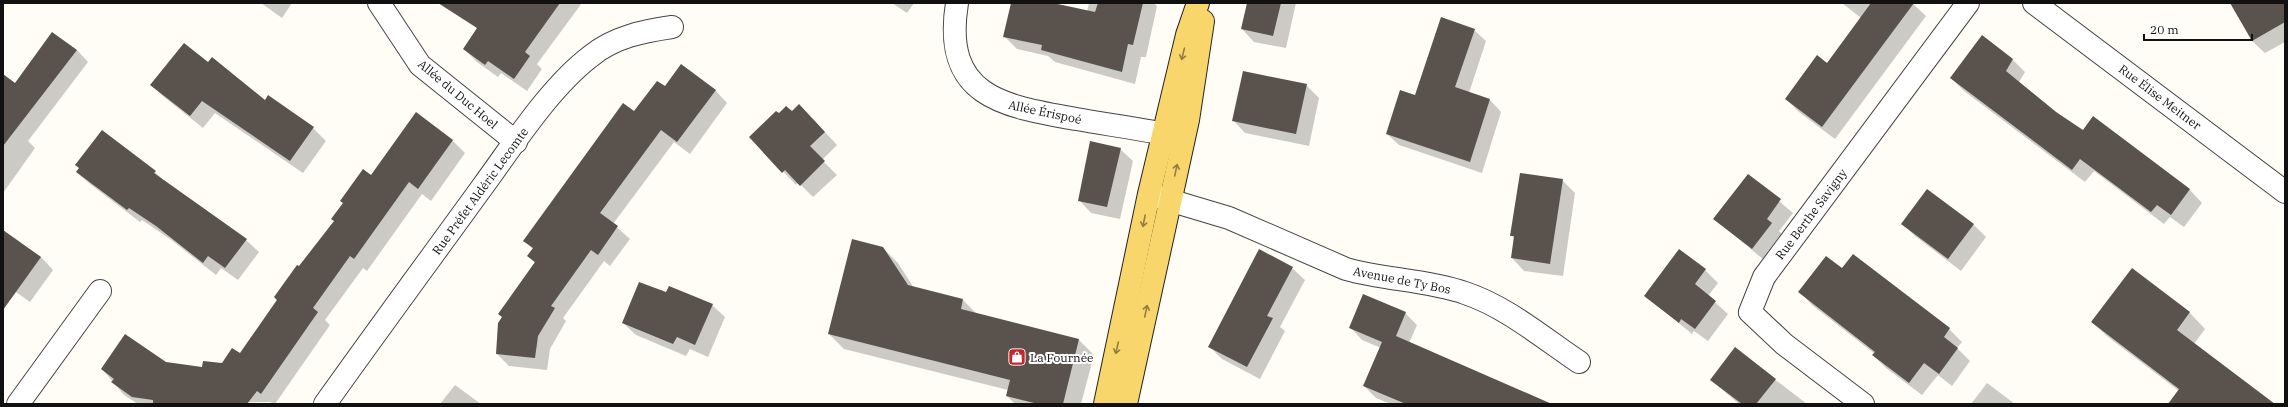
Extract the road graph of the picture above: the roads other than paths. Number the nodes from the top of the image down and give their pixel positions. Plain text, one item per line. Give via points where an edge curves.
1 (379, 3) edge
2 (956, 3) edge
3 (1198, 3) edge
4 (1204, 3) edge
5 (1968, 3) edge
6 (2034, 3) edge
7 (672, 27) dead end
8 (1174, 135) junction
9 (516, 142) junction
10 (2285, 192) edge
11 (1149, 194) junction
12 (1170, 200) junction
13 (100, 291) dead end
14 (1579, 362) dead end
15 (18, 404) edge
16 (324, 404) edge
17 (1105, 404) edge
18 (1126, 404) edge
19 (1863, 404) edge

1 - 9 street, Allée du Duc Hoel via 420,65
2 - 8 street, Allée Érispoé via 956,52 962,68 984,93 1002,103 1039,113
3 -> 8 main road via 1186,41
4 - 8 main road via 1196,71
5 - 19 street, Rue Berthe Savigny via 1764,277 1750,312 1784,344
6 - 10 street, Rue Élise Meitner
7 - 9 street, Rue Préfet Aldéric Lecomte via 629,36 590,56 554,93
8 - 11 main road
12 -> 8 main road
9 - 16 street, Rue Préfet Aldéric Lecomte
11 - 12 street, Avenue de Ty Bos
11 -> 17 main road
12 - 14 street, Avenue de Ty Bos via 1229,218 1346,269 1366,275 1435,285 1478,298
18 -> 12 main road
13 - 15 street

